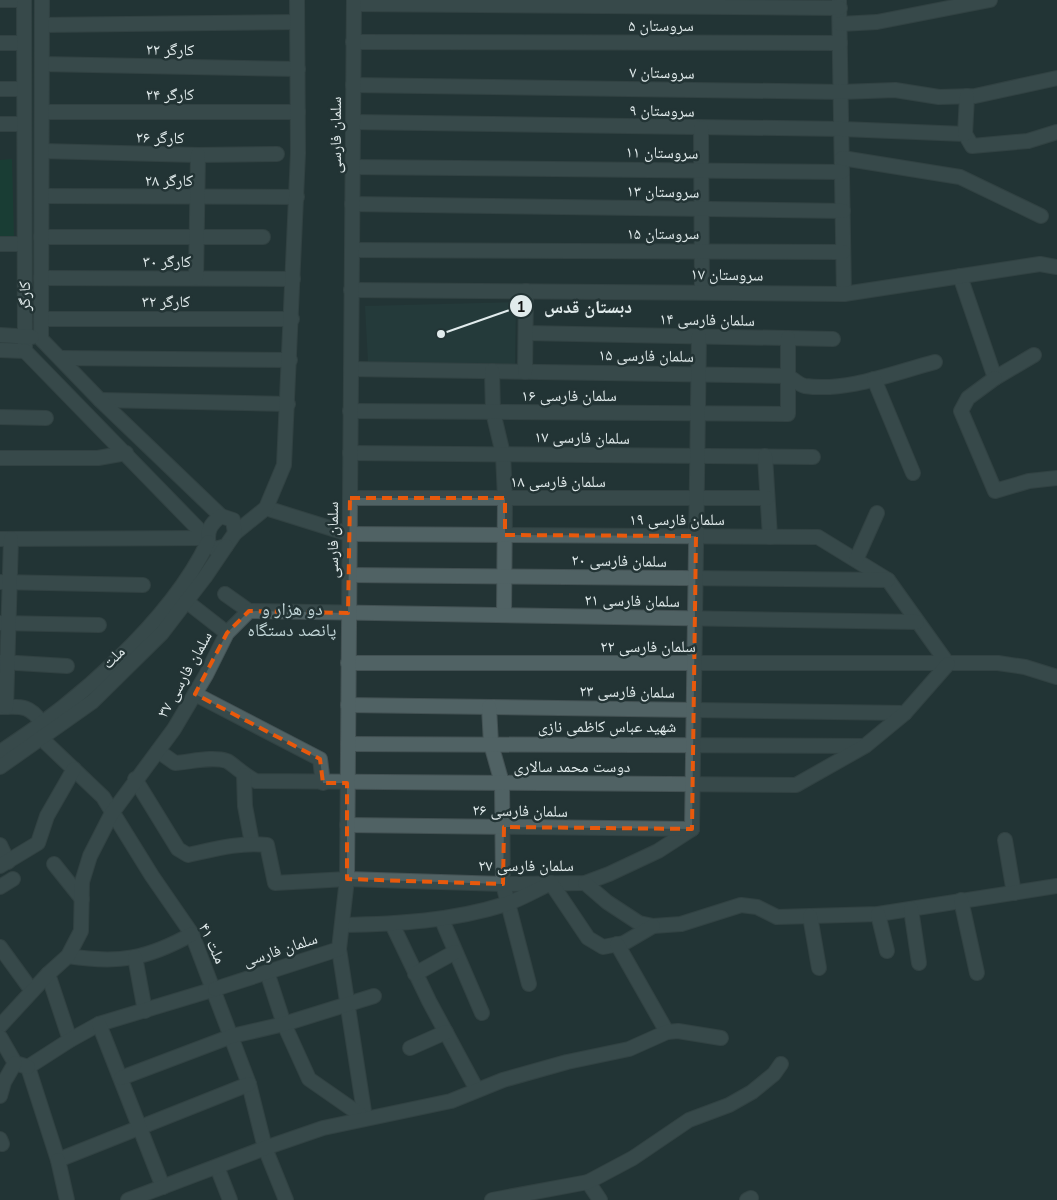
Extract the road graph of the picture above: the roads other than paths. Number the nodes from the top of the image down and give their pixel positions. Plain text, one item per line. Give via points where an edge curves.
1 (0, 0) edge
2 (24, 0) edge
3 (42, 0) edge
4 (297, 0) edge
5 (990, 0) edge
6 (354, 2) edge
7 (840, 4) edge
8 (297, 22) junction
9 (840, 24) junction
10 (42, 25) junction
11 (353, 42) junction
12 (0, 43) edge
13 (24, 43) junction
14 (840, 44) junction
15 (42, 64) junction
16 (298, 69) junction
17 (1057, 78) edge
18 (353, 85) junction
19 (0, 89) edge
20 (24, 90) junction
21 (841, 92) junction
22 (966, 96) junction
23 (42, 112) junction
24 (298, 112) junction
25 (353, 122) junction
26 (0, 124) edge
27 (24, 124) junction
28 (702, 128) junction
29 (842, 129) junction
30 (1057, 132) edge
31 (965, 134) junction
32 (42, 151) junction
33 (277, 154) dead end
34 (198, 155) junction
35 (842, 165) junction
36 (352, 167) junction
37 (702, 170) junction
38 (42, 196) junction
39 (198, 197) junction
40 (297, 197) junction
41 (352, 204) junction
42 (702, 209) junction
43 (843, 211) junction
44 (1041, 216) dead end
45 (41, 237) junction
46 (197, 237) junction
47 (263, 237) dead end
48 (0, 244) edge
49 (24, 244) junction
50 (352, 250) junction
51 (702, 251) junction
52 (844, 252) junction
53 (1057, 267) edge
54 (960, 276) junction
55 (41, 278) junction
56 (196, 278) junction
57 (293, 279) junction
58 (351, 290) junction
59 (526, 291) junction
60 (702, 292) junction
61 (844, 294) junction
62 (41, 319) junction
63 (292, 319) junction
64 (526, 333) junction
65 (0, 334) edge
66 (24, 335) junction
67 (699, 336) junction
68 (788, 338) junction
69 (833, 338) dead end
70 (41, 339) junction
71 (0, 350) edge
72 (25, 351) junction
73 (1034, 355) dead end
74 (60, 358) junction
75 (290, 360) junction
76 (935, 362) dead end
77 (351, 369) junction
78 (492, 371) junction
79 (525, 372) junction
80 (699, 374) junction
81 (788, 376) junction
82 (995, 378) junction
83 (874, 379) junction
84 (100, 400) junction
85 (288, 404) junction
86 (350, 411) junction
87 (492, 412) junction
88 (698, 413) junction
89 (0, 417) edge
90 (46, 418) dead end
91 (350, 452) junction
92 (126, 453) junction
93 (503, 454) junction
94 (697, 456) junction
95 (765, 456) junction
96 (814, 457) dead end
97 (0, 458) edge
98 (913, 473) dead end
99 (1057, 478) edge
100 (350, 498) junction
101 (505, 498) junction
102 (767, 498) junction
103 (696, 499) junction
104 (266, 508) junction
105 (878, 513) dead end
106 (221, 516) junction
107 (234, 533) junction
108 (349, 534) junction
109 (505, 535) junction
110 (696, 536) junction
111 (770, 537) junction
112 (5, 539) edge
113 (208, 540) junction
114 (226, 546) junction
115 (856, 560) junction
116 (349, 575) junction
117 (504, 576) junction
118 (695, 578) junction
119 (888, 580) junction
120 (5, 582) edge
121 (143, 584) dead end
122 (225, 594) dead end
123 (186, 601) junction
124 (249, 611) junction
125 (348, 613) junction
126 (504, 615) junction
127 (694, 618) junction
128 (917, 622) junction
129 (4, 623) edge
130 (98, 625) dead end
131 (226, 633) junction
132 (3, 662) edge
133 (348, 663) junction
134 (694, 664) junction
135 (948, 664) junction
136 (67, 666) dead end
137 (1057, 677) edge
138 (195, 694) junction
139 (348, 705) junction
140 (3, 707) edge
141 (489, 707) junction
142 (693, 710) junction
143 (905, 713) junction
144 (42, 722) junction
145 (41, 738) junction
146 (348, 744) junction
147 (491, 744) junction
148 (693, 744) junction
149 (865, 746) junction
150 (158, 750) junction
151 (0, 752) edge
152 (0, 767) edge
153 (74, 769) junction
154 (244, 775) junction
155 (135, 779) junction
156 (323, 782) junction
157 (347, 783) junction
158 (502, 783) junction
159 (693, 784) junction
160 (112, 813) junction
161 (347, 826) junction
162 (504, 827) junction
163 (692, 829) junction
164 (1004, 840) dead end
165 (252, 843) junction
166 (0, 845) edge
167 (4, 864) edge
168 (54, 864) dead end
169 (12, 879) dead end
170 (347, 879) junction
171 (551, 883) junction
172 (585, 883) junction
173 (503, 884) junction
174 (1057, 886) edge
175 (0, 887) edge
176 (1014, 893) junction
177 (82, 899) junction
178 (961, 900) junction
179 (507, 903) junction
180 (911, 909) junction
181 (878, 914) junction
182 (810, 916) junction
183 (442, 920) junction
184 (392, 924) junction
185 (342, 925) junction
186 (653, 926) junction
187 (192, 934) junction
188 (617, 944) junction
189 (0, 947) edge
190 (339, 949) junction
191 (887, 951) dead end
192 (455, 952) junction
193 (68, 956) junction
194 (135, 957) junction
195 (919, 963) dead end
196 (819, 968) dead end
197 (267, 972) junction
198 (978, 972) dead end
199 (48, 974) junction
200 (415, 974) junction
201 (529, 984) dead end
202 (215, 989) junction
203 (32, 991) junction
204 (374, 996) dead end
205 (348, 1004) junction
206 (145, 1011) junction
207 (482, 1013) dead end
208 (99, 1024) junction
209 (284, 1024) junction
210 (0, 1026) edge
211 (446, 1032) junction
212 (667, 1032) junction
213 (232, 1036) junction
214 (0, 1037) edge
215 (721, 1038) dead end
216 (70, 1040) junction
217 (410, 1048) dead end
218 (781, 1064) dead end
219 (22, 1065) junction
220 (120, 1078) junction
221 (249, 1084) junction
222 (477, 1090) junction
223 (0, 1096) edge
224 (365, 1118) junction
225 (139, 1127) junction
226 (265, 1148) junction
227 (58, 1160) junction
228 (217, 1167) junction
229 (588, 1182) junction
230 (163, 1187) junction
231 (67, 1200) edge
232 (128, 1200) edge
233 (230, 1200) edge
234 (286, 1200) edge
235 (492, 1200) edge
236 (600, 1200) edge

1 - 2 street
2 - 13 street, کارگر
3 - 10 street, کارگر
4 - 8 street
5 - 9 street via 877,22
6 - 7 street
6 - 11 street, سلمان فارسی
7 - 9 street
8 - 10 street
8 - 16 street
9 - 14 street
10 - 15 street, کارگر
11 - 14 street, سروستان ۵
11 - 18 street, سلمان فارسی
12 - 13 street
13 - 20 street, کارگر
14 - 21 street
15 - 16 street, کارگر ۲۲
15 - 23 street, کارگر
16 - 24 street
17 - 22 street, سروستان ۷
18 - 21 street, سروستان ۷
18 - 25 street, سلمان فارسی
19 - 20 street
20 - 27 street, کارگر
21 - 22 street, سروستان ۷ via 895,90 939,97
21 - 29 street
22 - 31 street
23 - 24 street, کارگر ۲۴
23 - 32 street, کارگر
24 - 40 street
25 - 28 street, سروستان ۹
25 - 36 street, سلمان فارسی
26 - 27 street
27 - 49 street, کارگر
28 - 29 street, سروستان ۹
28 - 37 street
29 - 31 street, سروستان ۹
29 - 35 street
30 - 31 street via 1028,141 972,146
32 - 34 street, کارگر ۲۶
32 - 38 street, کارگر
33 - 34 street, کارگر ۲۶
34 - 39 street
35 - 37 street, سروستان ۱۱
35 - 43 street
35 - 44 street, سروستان ۱۱ via 960,177
36 - 37 street, سروستان ۱۱
36 - 41 street, سلمان فارسی
37 - 42 street
38 - 39 street, کارگر ۲۸
38 - 45 street, کارگر
39 - 40 street, کارگر ۲۸
39 - 46 street
40 - 57 street
41 - 42 street, سروستان ۱۳
41 - 50 street, سلمان فارسی
42 - 43 street, سروستان ۱۳
42 - 51 street
43 - 52 street
45 - 46 street, کارگر ۳۰
45 - 55 street, کارگر
46 - 47 street, کارگر ۳۰
46 - 56 street
48 - 49 street
49 - 66 street, کارگر
50 - 51 street, سروستان ۱۵
50 - 58 street, سلمان فارسی
51 - 52 street, سروستان ۱۵
51 - 60 street
52 - 61 street
53 - 54 street, سروستان ۱۷ via 1040,264
54 - 61 street, سروستان ۱۷
54 - 82 street
55 - 56 street, کارگر ۳۰
55 - 62 street, کارگر
56 - 57 street, کارگر ۳۰
57 - 63 street
58 - 59 street
58 - 77 street, سلمان فارسی
59 - 60 street, سروستان ۱۷
59 - 64 street
60 - 61 street, سروستان ۱۷
62 - 63 street, کارگر ۳۲
62 - 70 street, کارگر
63 - 75 street
64 - 67 street, سلمان فارسی ۱۴
64 - 79 street
65 - 66 street
66 - 70 street
66 - 72 street, کارگر
67 - 68 street, سلمان فارسی ۱۴
67 - 80 street
68 - 69 street, سلمان فارسی ۱۴
68 - 81 street
70 - 72 street
70 - 74 street
71 - 72 street
72 - 92 street
73 - 82 street
74 - 75 street
74 - 84 street
75 - 85 street
76 - 83 street, سلمان فارسی ۱۵
77 - 78 street, سلمان فارسی ۱۵
77 - 86 street, سلمان فارسی
78 - 79 street, سلمان فارسی ۱۵
78 - 87 street
79 - 80 street, سلمان فارسی ۱۵
80 - 81 street, سلمان فارسی ۱۵
80 - 88 street
81 - 83 street, سلمان فارسی ۱۵ via 803,386 833,386
81 - 88 street, سلمان فارسی ۱۶ via 788,414
82 - 99 street via 968,398 961,411 994,491 1029,481
83 - 98 street
84 - 85 street
84 - 106 street
85 - 104 street via 284,465
86 - 87 street, سلمان فارسی ۱۶
86 - 91 street, سلمان فارسی
87 - 88 street, سلمان فارسی ۱۶
87 - 93 street
88 - 94 street
89 - 90 street
91 - 93 street, سلمان فارسی ۱۷
91 - 100 street, سلمان فارسی
92 - 97 street via 98,458
92 - 113 street
93 - 94 street, سلمان فارسی ۱۷
93 - 101 street
94 - 95 street, سلمان فارسی ۱۷
94 - 103 street
95 - 96 street, سلمان فارسی ۱۷
95 - 102 street
100 - 101 street, سلمان فارسی ۱۸
100 - 108 street, سلمان فارسی
101 - 103 street, سلمان فارسی ۱۸
101 - 109 street
102 - 103 street, سلمان فارسی ۱۸
102 - 111 street
103 - 110 street
104 - 107 street
104 - 108 street, سلمان فارسی ۱۹
105 - 115 street
106 - 107 street via 232,520
106 - 113 street via 212,524
107 - 114 street
108 - 109 street, سلمان فارسی ۱۹
108 - 116 street, سلمان فارسی
109 - 110 street, سلمان فارسی ۱۹
109 - 117 street
110 - 111 street, سلمان فارسی ۱۹
110 - 118 street
111 - 115 street, سلمان فارسی ۱۹ via 818,537
112 - 113 street
112 - 120 street
113 - 114 street via 215,549
113 - 144 street, ملت via 197,565 154,622 85,690
114 - 123 street, ملت
115 - 119 street, سلمان فارسی ۱۹
116 - 117 street, سلمان فارسی ۲۰
116 - 125 street, سلمان فارسی
117 - 118 street, سلمان فارسی ۲۰
117 - 126 street
118 - 119 street, سلمان فارسی ۲۰
118 - 127 street
119 - 128 street, سلمان فارسی ۱۹
120 - 121 street
120 - 129 street
122 - 124 street
123 - 131 street
123 - 145 street, ملت via 162,633 92,702
124 - 125 street
124 - 131 street, سلمان فارسی ۳۷
125 - 126 street, سلمان فارسی ۲۱
125 - 133 street, سلمان فارسی
126 - 127 street, سلمان فارسی ۲۱
127 - 128 street, سلمان فارسی ۲۱
127 - 134 street
128 - 135 street, سلمان فارسی ۱۹
129 - 130 street
129 - 132 street
131 - 138 street, سلمان فارسی ۳۷
132 - 136 street
132 - 140 street
133 - 134 street, سلمان فارسی ۲۲
133 - 139 street, سلمان فارسی
134 - 135 street, سلمان فارسی ۲۲
134 - 142 street
135 - 137 street via 998,663
135 - 143 street
138 - 150 street, سلمان فارسی ۳۷
138 - 156 street via 320,758
139 - 141 street, سلمان فارسی ۲۳
139 - 146 street, سلمان فارسی
140 - 144 street via 24,707 34,712
141 - 142 street, سلمان فارسی ۲۳
141 - 147 street
142 - 143 street, سلمان فارسی ۲۳
142 - 148 street
143 - 149 street
144 - 151 street, ملت
145 - 152 street, ملت
145 - 153 street, ملت ۴۱
146 - 147 street, شهید عباس کاظمی نازی
146 - 157 street, سلمان فارسی
147 - 148 street, شهید عباس کاظمی نازی
147 - 158 street
148 - 149 street, شهید عباس کاظمی نازی
148 - 159 street
149 - 159 street, دوست محمد سالاری via 796,785
150 - 154 street, دوست محمد سالاری via 175,763 214,759 228,762
150 - 155 street, سلمان فارسی ۳۷
153 - 160 street, ملت ۴۱ via 104,797
153 - 167 street via 47,816 38,843
154 - 156 street, دوست محمد سالاری via 256,781
154 - 165 street via 244,806
155 - 160 street, سلمان فارسی ۳۷
155 - 165 street via 178,849 188,855
156 - 157 street, دوست محمد سالاری
157 - 158 street, دوست محمد سالاری
157 - 161 street, سلمان فارسی
158 - 159 street, دوست محمد سالاری
158 - 162 street
159 - 163 street
160 - 177 street, سلمان فارسی ۳۷ via 90,856 82,882
160 - 187 street, ملت ۴۱
161 - 162 street, سلمان فارسی ۲۶
161 - 170 street, سلمان فارسی
162 - 163 street, سلمان فارسی ۲۶
162 - 173 street
163 - 172 street, سلمان فارسی ۲۷ via 658,851
164 - 176 street
165 - 170 street, سلمان فارسی ۲۷ via 268,845 275,883
166 - 167 street
168 - 177 street
169 - 175 street
170 - 173 street, سلمان فارسی ۲۷
170 - 185 street, سلمان فارسی
171 - 172 street, سلمان فارسی ۲۷
171 - 173 street, سلمان فارسی ۲۷
171 - 179 street
171 - 188 street via 588,938 603,947
172 - 186 street via 639,923
173 - 179 street
174 - 176 street
176 - 178 street
177 - 193 street, سلمان فارسی ۳۷ via 81,931
178 - 180 street
178 - 198 street
179 - 183 street
179 - 201 street
180 - 181 street
180 - 195 street
181 - 182 street
181 - 191 street
182 - 186 street via 777,917 757,907 741,905 682,924
182 - 196 street
183 - 184 street
183 - 192 street
184 - 185 street
184 - 200 street
185 - 190 street, سلمان فارسی
186 - 188 street
187 - 194 street via 162,950
187 - 202 street, ملت ۴۱
188 - 212 street
189 - 203 street
190 - 197 street, سلمان فارسی
190 - 205 street
192 - 200 street
192 - 207 street
193 - 194 street via 99,961
193 - 199 street
194 - 206 street
197 - 202 street, سلمان فارسی
197 - 209 street
199 - 203 street
199 - 216 street
200 - 211 street
202 - 206 street, سلمان فارسی
202 - 213 street, ملت ۴۱
203 - 210 street
204 - 205 street
205 - 209 street
205 - 224 street
206 - 208 street, سلمان فارسی
208 - 216 street, سلمان فارسی
208 - 220 street
209 - 213 street
209 - 224 street via 309,1079
211 - 217 street
211 - 222 street
212 - 215 street
212 - 222 street via 628,1049 567,1062
213 - 220 street
213 - 221 street, ملت ۴۱
214 - 219 street
216 - 219 street, سلمان فارسی
218 - 229 street via 752,1092 689,1120 632,1158
219 - 223 street via 4,1082
219 - 227 street
220 - 225 street
221 - 225 street
221 - 226 street, ملت ۴۱
222 - 224 street via 451,1101
224 - 226 street
225 - 227 street
225 - 230 street
226 - 228 street
226 - 234 street, ملت ۴۱
227 - 231 street
228 - 230 street
228 - 233 street
229 - 235 street
229 - 236 street
230 - 232 street

